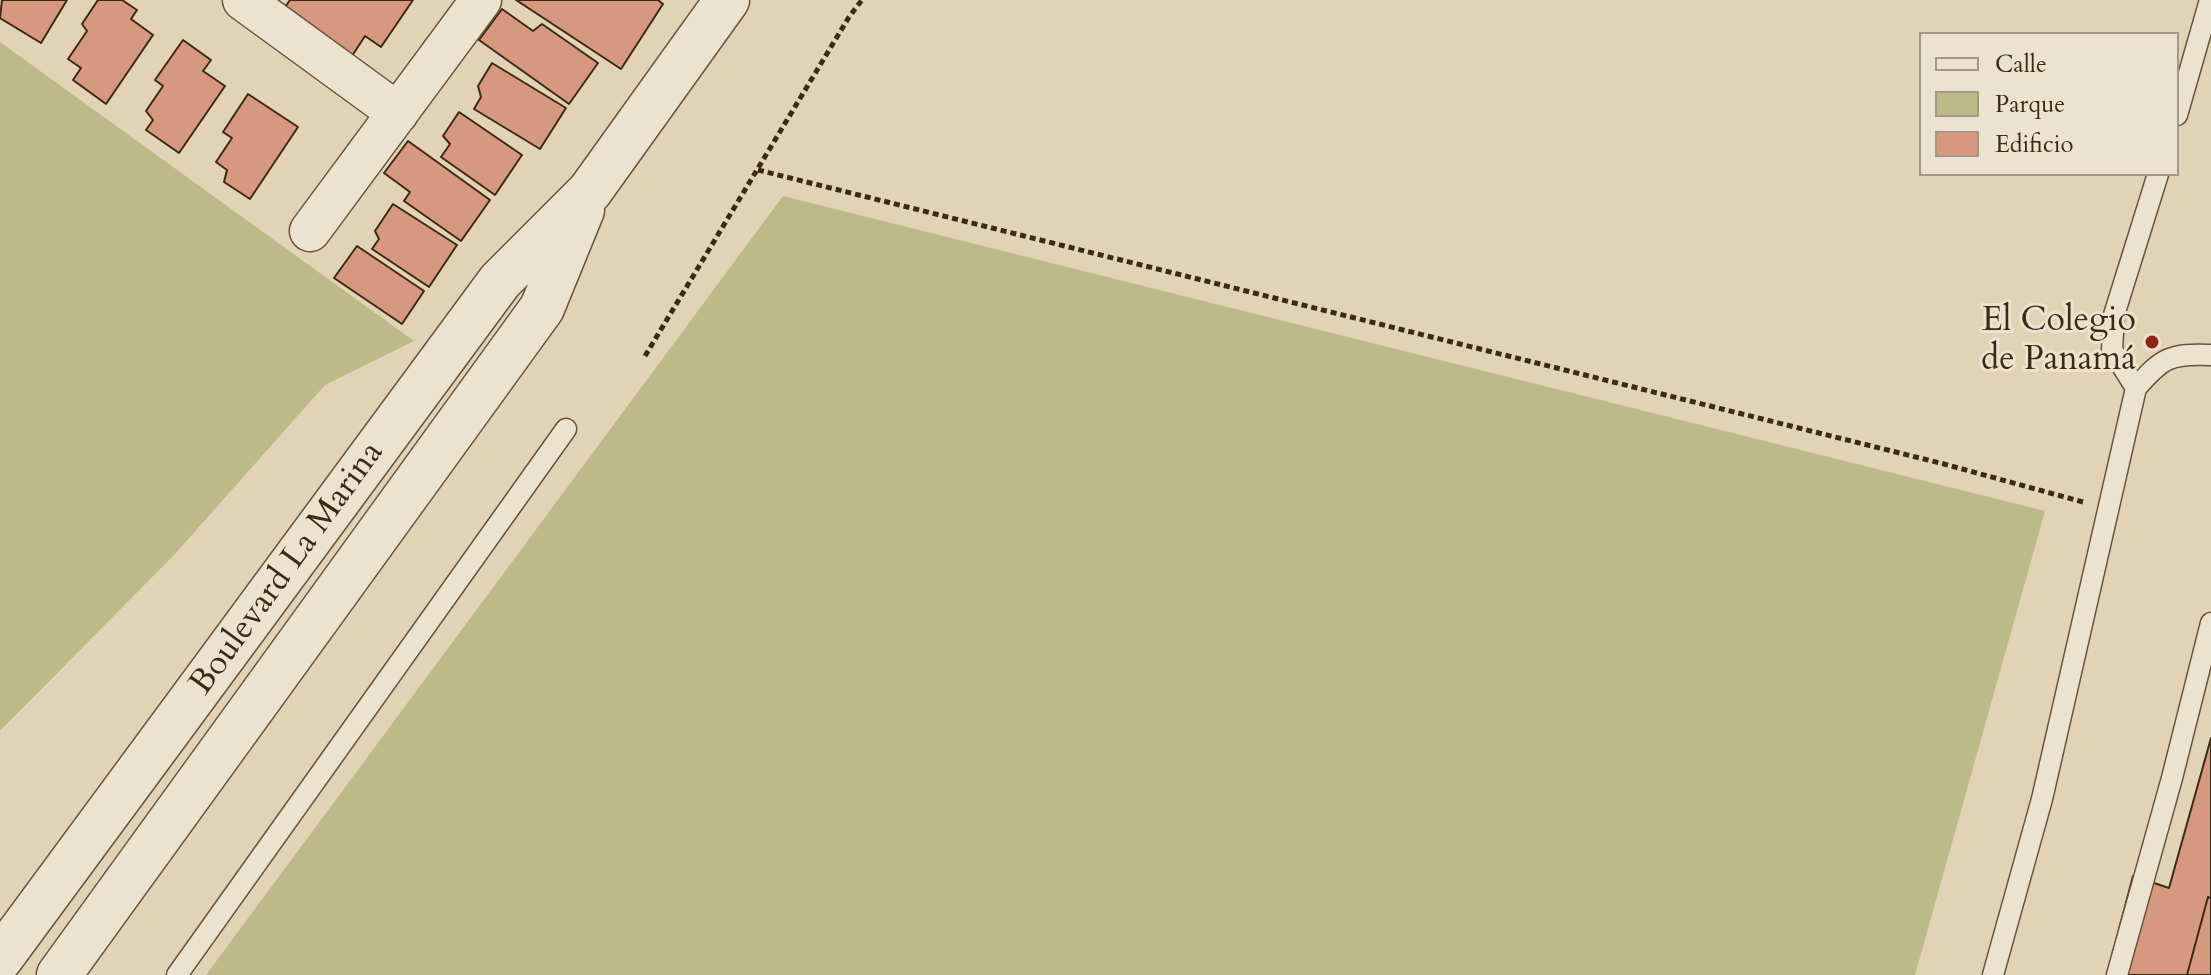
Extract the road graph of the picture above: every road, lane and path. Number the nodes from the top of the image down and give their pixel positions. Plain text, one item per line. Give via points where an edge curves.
1 (243, 0) edge
2 (481, 0) edge
3 (727, 0) edge
4 (862, 0) edge
5 (2210, 0) edge
6 (2203, 57) edge
7 (2179, 111) edge
8 (398, 113) junction
9 (758, 170) junction
10 (2157, 176) edge
11 (590, 191) junction
12 (310, 231) dead end
13 (2211, 355) edge
14 (645, 356) dead end
15 (2136, 388) junction
16 (566, 429) dead end
17 (2108, 509) junction
18 (2211, 623) edge
19 (0, 959) edge
20 (59, 975) edge
21 (177, 975) edge
22 (1993, 975) edge
23 (2117, 975) edge

1 - 8 street
2 - 8 street
3 - 11 street, Boulevard La Marina
4 - 9 path
5 - 6 lane
6 - 7 lane
8 - 12 street
9 - 14 path
9 - 17 path
10 - 15 lane via 2114,315 2112,350
11 - 19 street, Boulevard La Marina via 500,281
11 - 20 street, Boulevard La Marina via 542,308
13 - 15 lane via 2187,354 2157,363
15 - 17 lane
16 - 21 lane
17 - 22 lane via 2042,799
18 - 23 lane

